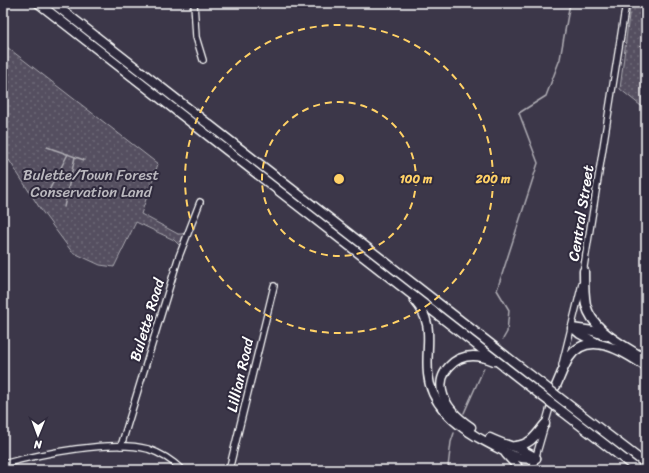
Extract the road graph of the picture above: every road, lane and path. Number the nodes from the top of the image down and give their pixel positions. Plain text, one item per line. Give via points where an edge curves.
1 (38, 3) edge
2 (53, 3) edge
3 (194, 3) edge
4 (626, 3) edge
5 (203, 60) dead end
6 (200, 202) dead end
7 (584, 271) junction
8 (274, 286) dead end
9 (404, 288) junction
10 (572, 328) junction
11 (616, 340) junction
12 (601, 344) junction
13 (646, 360) edge
14 (502, 365) junction
15 (646, 368) edge
16 (556, 386) junction
17 (545, 424) junction
18 (596, 426) junction
19 (121, 446) junction
20 (514, 447) junction
21 (501, 450) junction
22 (646, 457) edge
23 (536, 458) junction
24 (3, 464) edge
25 (646, 464) edge
26 (180, 468) edge
27 (229, 470) edge
28 (519, 470) edge
29 (532, 470) edge
30 (638, 470) edge

1 - 9 highway
2 - 18 highway, bridge
3 - 5 street via 196,38
4 - 7 street, Central Street
6 - 19 street, Bulette Road via 178,259
7 - 10 street, Central Street
7 - 11 highway via 586,300 590,314 597,326
8 - 27 street, Lillian Road
9 - 14 highway
9 - 21 highway via 422,309 427,321 428,374 439,404 455,422
10 - 11 highway via 593,331
10 - 12 highway
10 - 16 street, Central Street
11 - 13 highway
12 - 15 highway via 624,353
12 - 16 highway via 588,344 575,352
14 - 20 highway via 482,357 461,358 449,366 442,381 442,391 448,406 468,425 495,441
14 - 30 highway, bridge
16 - 17 street, Central Street
17 - 20 highway via 530,442
17 - 23 street, Central Street
18 - 22 highway
18 - 25 highway
19 - 24 street via 58,452
19 - 26 street via 150,450
20 - 23 highway
21 - 23 highway via 518,458
21 - 28 highway via 509,455
23 - 29 street, Central Street

